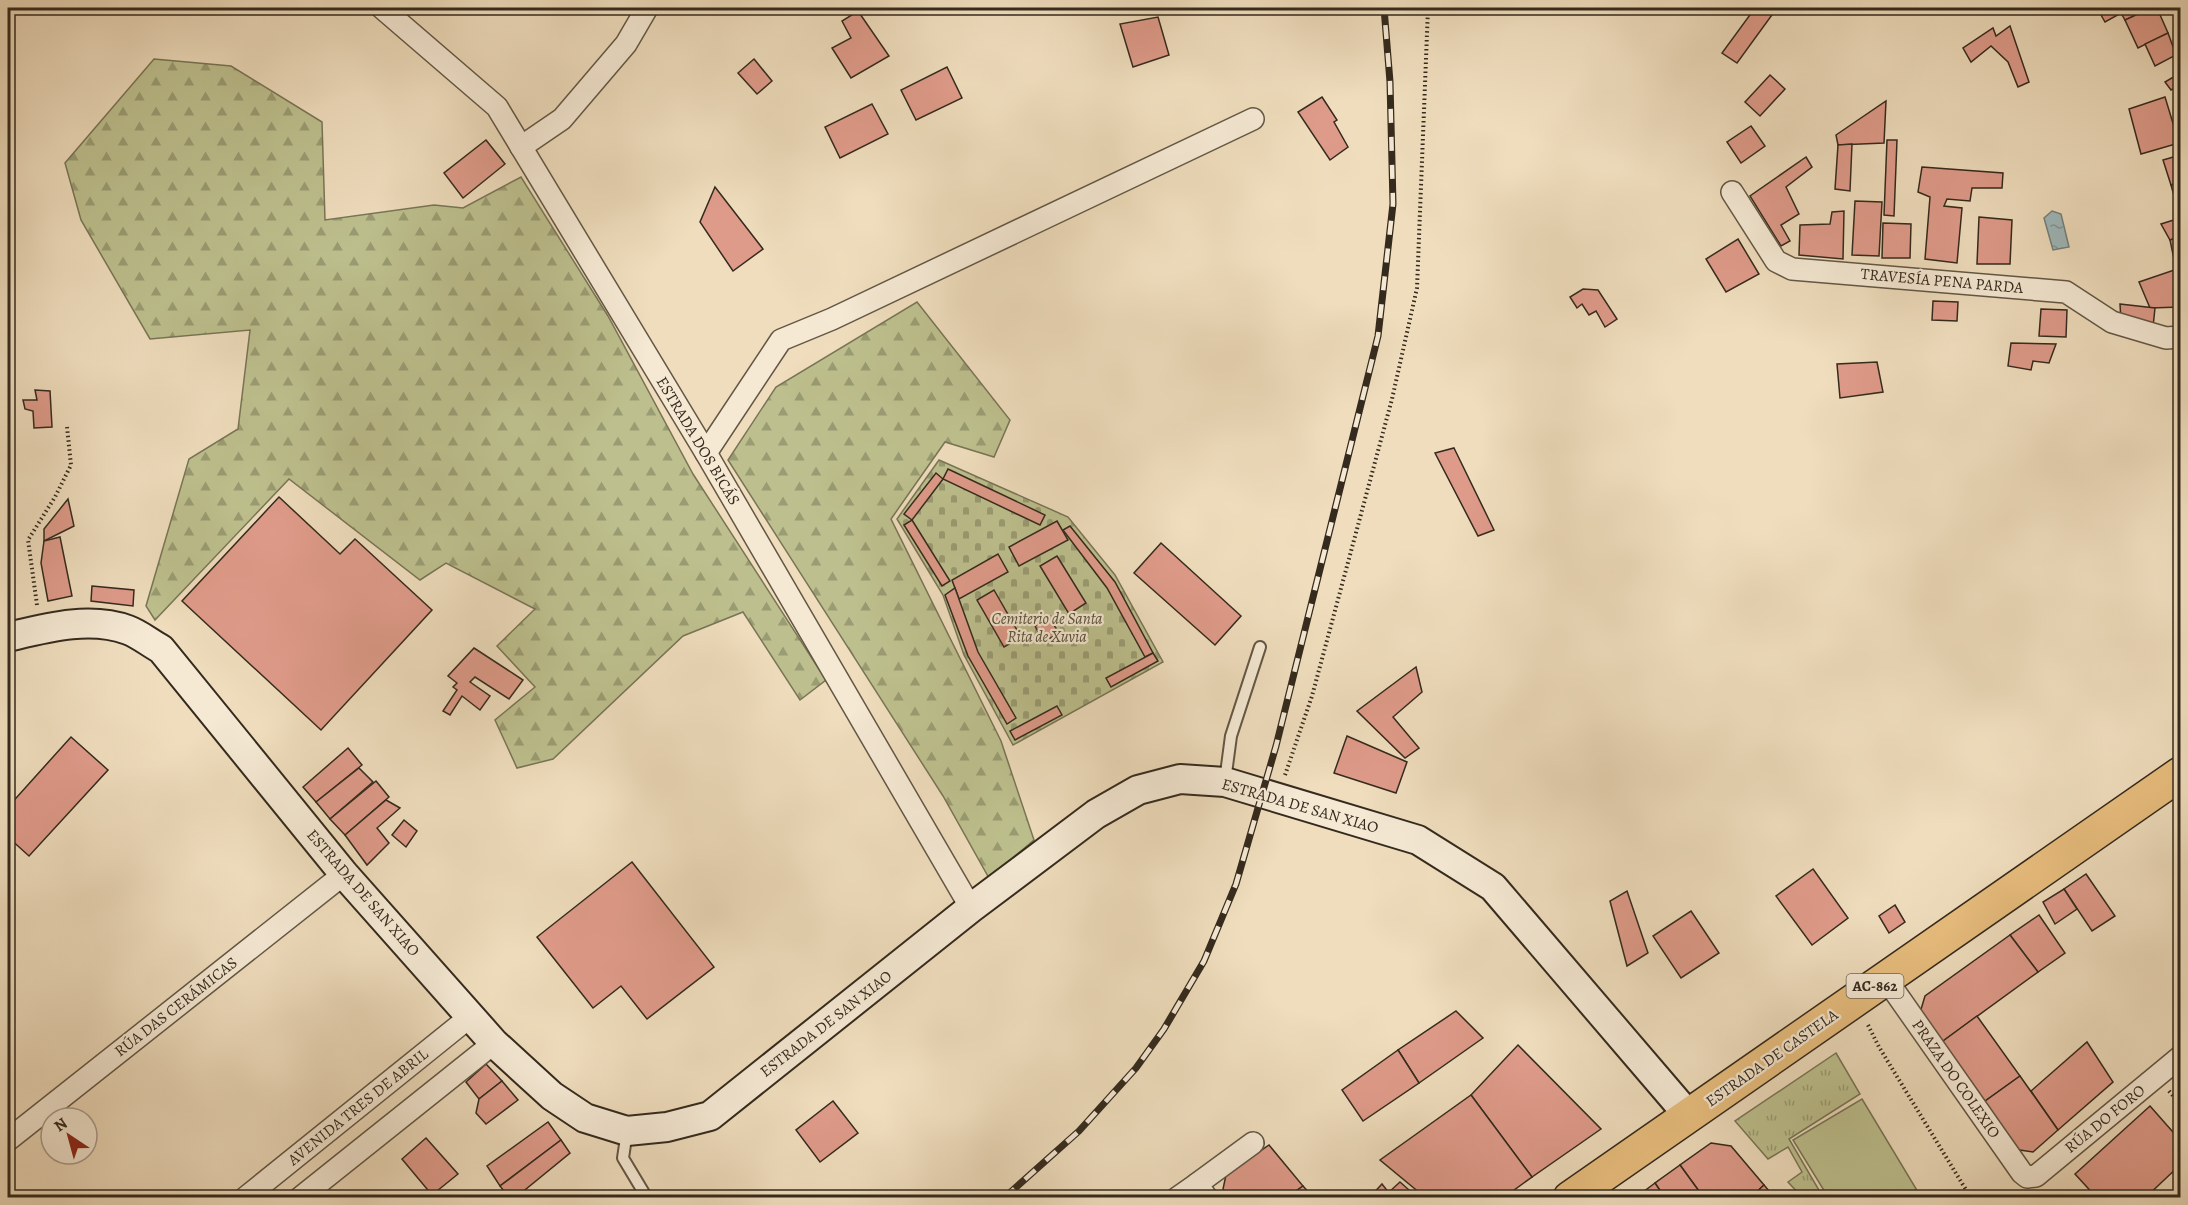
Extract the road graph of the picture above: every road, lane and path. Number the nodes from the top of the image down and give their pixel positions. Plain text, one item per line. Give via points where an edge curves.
1 (382, 8) edge
2 (647, 8) edge
3 (1428, 8) edge
4 (1253, 119) dead end
5 (521, 147) junction
6 (1732, 192) dead end
7 (2181, 337) edge
8 (67, 427) dead end
9 (706, 453) junction
10 (40, 629) junction
11 (8, 638) edge
12 (1260, 647) dead end
13 (2181, 774) edge
14 (1225, 782) junction
15 (1277, 799) junction
16 (344, 874) junction
17 (971, 908) junction
18 (1886, 979) junction
19 (471, 1017) junction
20 (1865, 1019) dead end
21 (494, 1043) junction
22 (2181, 1057) edge
23 (1689, 1116) junction
24 (627, 1131) junction
25 (8, 1140) edge
26 (1253, 1143) dead end
27 (2027, 1177) joint
28 (1202, 1191) edge
29 (245, 1197) edge
30 (300, 1197) edge
31 (647, 1197) edge
32 (1177, 1197) edge
33 (1570, 1197) edge
34 (1971, 1197) edge

1 - 5 street, ESTRADA DOS BICÁS via 497,106
2 - 5 street via 626,44 562,119
3 - 15 path via 1417,288 1392,399 1312,696
4 - 9 street via 781,340
5 - 9 street, ESTRADA DOS BICÁS
6 - 7 street, TRAVESÍA PENA PARDA via 1776,261 1792,269 2066,292 2112,322 2166,338
8 - 10 path via 71,465 28,540
9 - 17 street, ESTRADA DOS BICÁS
10 - 11 street, ESTRADA DE SAN XIAO
10 - 16 street, ESTRADA DE SAN XIAO via 91,623 128,630 160,649
12 - 14 lane via 1231,736
13 - 18 main road, ESTRADA DE CASTELA / AC-862
14 - 15 street, ESTRADA DE SAN XIAO
14 - 17 street, ESTRADA DE SAN XIAO via 1180,779 1138,790 1096,814
15 - 23 street, ESTRADA DE SAN XIAO via 1418,840 1493,887
16 - 19 street, ESTRADA DE SAN XIAO
16 - 25 street, RÚA DAS CERÁMICAS
17 - 24 street, ESTRADA DE SAN XIAO via 710,1116 667,1127
18 - 23 main road, ESTRADA DE CASTELA / AC-862
18 - 27 street, PRAZA DO COLEXIO
19 - 21 street, ESTRADA DE SAN XIAO
19 - 29 street, AVENIDA TRES DE ABRIL
20 - 34 path
21 - 24 street, ESTRADA DE SAN XIAO via 552,1096 585,1118
21 - 30 street, AVENIDA TRES DE ABRIL
22 - 27 street, RÚA DO FORO via 2036,1176
23 - 33 main road, ESTRADA DE CASTELA / AC-862
24 - 31 lane via 623,1158
26 - 28 street
28 - 32 street

